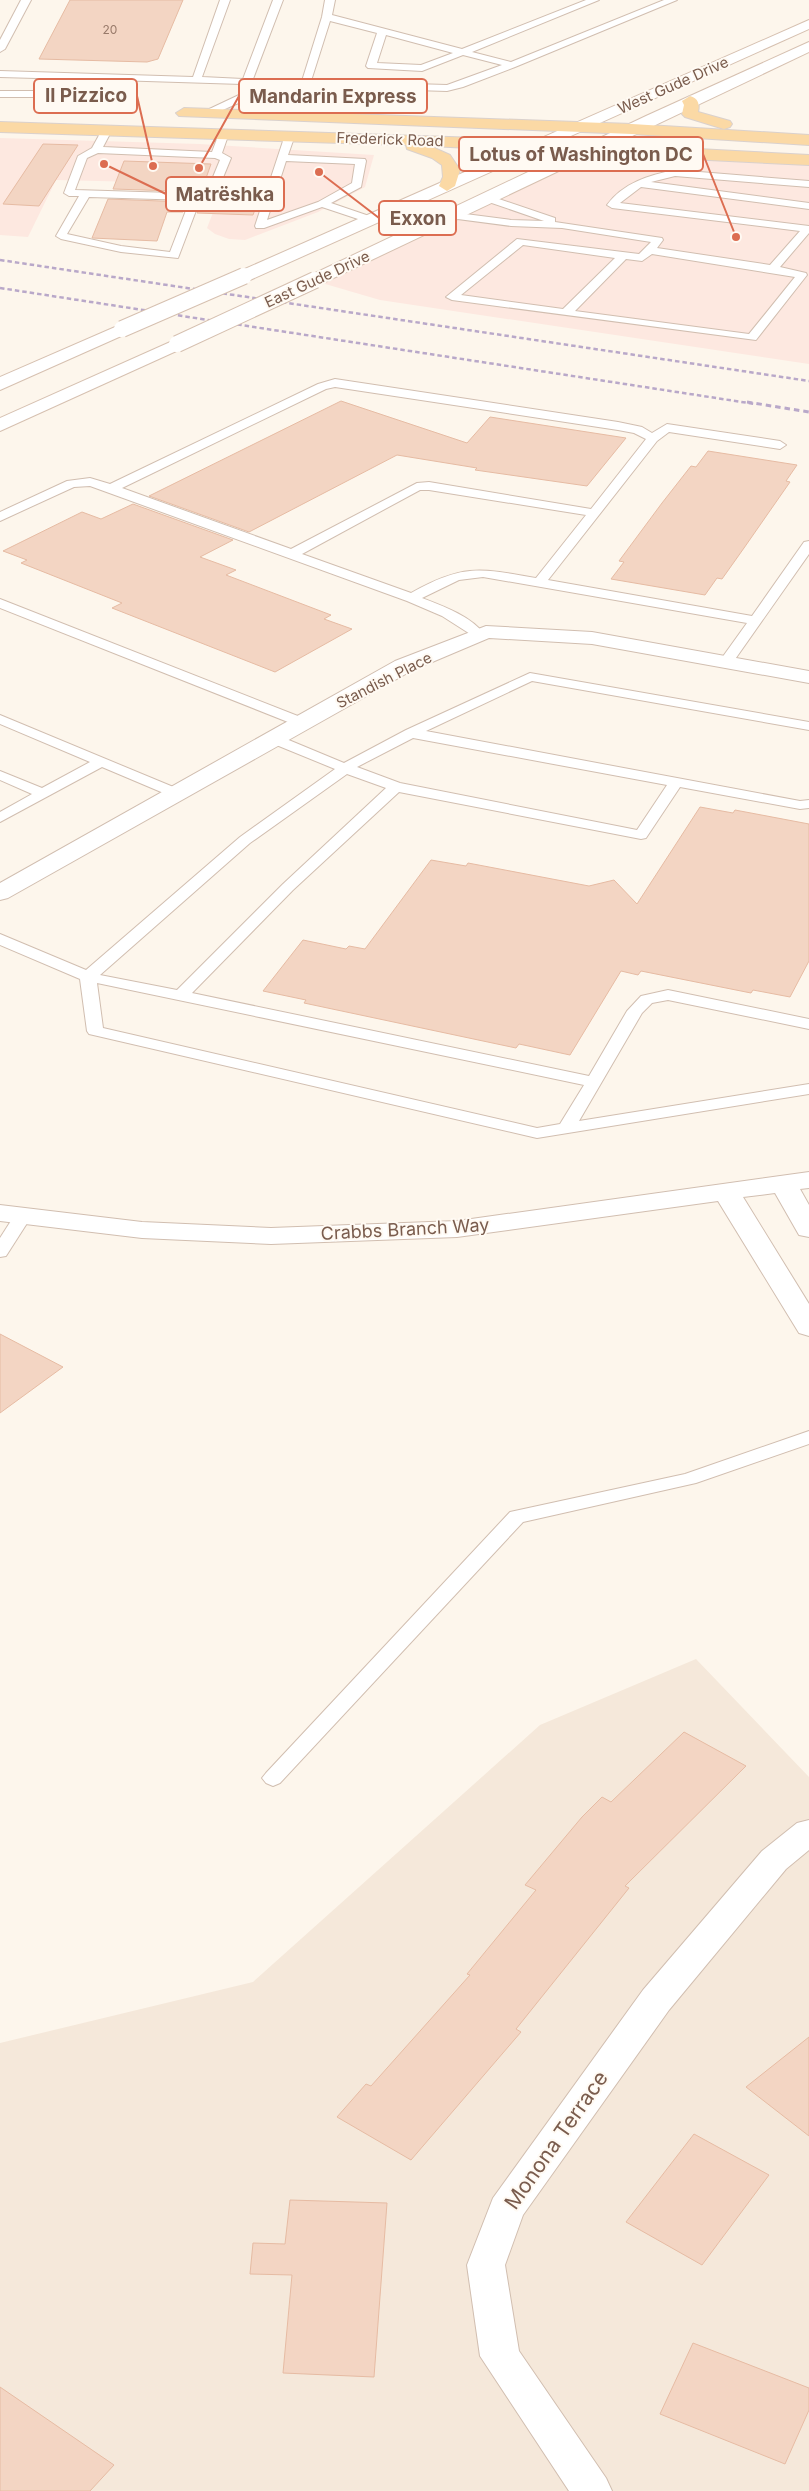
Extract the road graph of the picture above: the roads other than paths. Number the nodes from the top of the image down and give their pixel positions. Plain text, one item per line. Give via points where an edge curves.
1 (26, 0) edge
2 (225, 0) edge
3 (278, 0) edge
4 (330, 0) edge
5 (594, 0) edge
6 (672, 0) edge
7 (327, 17) junction
8 (809, 24) edge
9 (382, 32) junction
10 (809, 46) edge
11 (0, 49) edge
12 (462, 52) junction
13 (512, 65) junction
14 (0, 74) edge
15 (80, 76) junction
16 (198, 80) junction
17 (247, 81) junction
18 (306, 82) junction
19 (0, 94) edge
20 (244, 97) junction
21 (690, 101) junction
22 (0, 108) edge
23 (39, 109) dead end
24 (167, 112) dead end
25 (206, 114) junction
26 (273, 115) junction
27 (0, 127) edge
28 (575, 128) junction
29 (632, 129) junction
30 (107, 130) junction
31 (224, 133) junction
32 (290, 135) junction
33 (809, 139) edge
34 (393, 140) junction
35 (536, 146) junction
36 (593, 148) junction
37 (96, 150) junction
38 (216, 155) junction
39 (283, 158) junction
40 (809, 160) edge
41 (639, 184) junction
42 (809, 184) edge
43 (447, 186) junction
44 (86, 193) junction
45 (196, 197) junction
46 (487, 198) junction
47 (322, 204) junction
48 (809, 206) edge
49 (450, 215) junction
50 (371, 220) junction
51 (562, 225) junction
52 (808, 229) edge
53 (650, 250) junction
54 (624, 255) junction
55 (773, 268) junction
56 (566, 314) junction
57 (0, 384) edge
58 (0, 425) edge
59 (653, 438) junction
60 (780, 445) dead end
61 (111, 488) junction
62 (594, 513) junction
63 (0, 517) edge
64 (809, 545) edge
65 (292, 554) junction
66 (538, 584) junction
67 (412, 598) junction
68 (0, 604) edge
69 (755, 621) junction
70 (478, 635) junction
71 (726, 662) junction
72 (809, 677) edge
73 (0, 719) edge
74 (303, 723) junction
75 (809, 726) edge
76 (411, 733) junction
77 (274, 739) junction
78 (100, 762) junction
79 (345, 768) junction
80 (0, 775) edge
81 (676, 782) junction
82 (396, 787) junction
83 (43, 794) junction
84 (178, 794) junction
85 (809, 804) edge
86 (0, 818) edge
87 (0, 893) edge
88 (0, 939) edge
89 (88, 977) junction
90 (181, 995) junction
91 (809, 1024) edge
92 (593, 1082) junction
93 (809, 1089) edge
94 (566, 1128) junction
95 (809, 1180) edge
96 (782, 1183) junction
97 (726, 1191) junction
98 (11, 1215) edge
99 (809, 1229) edge
100 (0, 1252) edge
101 (809, 1327) edge
102 (809, 1437) edge
103 (274, 1778) dead end
104 (809, 1832) edge
105 (592, 2491) edge

1 - 11 lane
2 - 16 lane
3 - 17 lane
4 - 7 lane
5 - 12 lane
6 - 13 lane
7 - 9 lane
7 - 18 lane
8 - 28 main road, West Gude Drive
9 - 12 lane
9 - 12 lane via 371,66 422,68
10 - 21 main road, West Gude Drive
12 - 13 lane
13 - 18 lane via 447,88
14 - 15 lane
15 - 16 lane
15 - 19 lane via 73,89 63,94
16 - 17 lane
17 - 18 lane
17 - 20 lane
20 - 25 lane
20 - 26 lane
21 - 29 main road, West Gude Drive
21 - 33 main road via 689,112 699,117
22 - 23 main road
24 - 25 main road, Frederick Road
25 - 26 main road, Frederick Road
26 - 28 main road, Frederick Road
27 - 30 main road, Frederick Road
28 - 29 main road, Frederick Road
28 - 35 main road, West Gude Drive
29 - 33 main road, Frederick Road
29 - 36 main road, East Gude Drive
30 - 31 main road, Frederick Road
30 - 37 lane
31 - 32 main road, Frederick Road
31 - 38 lane
32 - 34 main road, Frederick Road
32 - 39 lane
34 - 35 main road, Frederick Road
34 - 43 main road via 448,160 453,177
35 - 36 main road, Frederick Road
35 - 43 main road, East Gude Drive
36 - 40 main road, Frederick Road
36 - 46 main road, East Gude Drive
37 - 38 lane
37 - 44 lane via 83,156 69,193
38 - 45 lane via 226,158 210,197
39 - 47 lane via 260,226
39 - 47 lane via 361,161 357,185
41 - 42 lane via 675,173
41 - 48 lane
41 - 52 lane via 612,205
43 - 50 main road, East Gude Drive
44 - 45 lane
44 - 45 lane via 61,236 174,256
46 - 49 main road, East Gude Drive
46 - 51 lane
47 - 50 lane
49 - 51 lane via 511,223
49 - 58 main road, East Gude Drive, bridge
50 - 57 main road, East Gude Drive, bridge
51 - 53 lane via 658,240
52 - 55 lane
53 - 54 lane via 642,258
53 - 55 lane
54 - 56 lane
54 - 56 lane via 521,241 452,297
55 - 56 lane via 802,274 752,338
59 - 60 lane via 667,428
59 - 61 lane via 638,430 618,426 334,383
59 - 62 lane
61 - 63 lane via 90,482 70,484
61 - 65 lane
62 - 65 lane via 429,486 417,487
62 - 66 lane
64 - 69 lane
65 - 67 lane
66 - 67 lane via 483,574 464,574
66 - 69 lane
67 - 70 lane via 446,611
68 - 74 lane
69 - 71 lane
70 - 71 main road, Standish Place via 486,632 592,638
70 - 74 main road, Standish Place via 403,666
71 - 72 main road, Standish Place
73 - 78 lane
74 - 77 main road, Standish Place
75 - 76 lane via 551,678 530,677
76 - 79 lane
76 - 81 lane
77 - 79 lane
77 - 84 main road, Standish Place
78 - 83 lane
78 - 84 lane
79 - 82 lane
79 - 89 lane via 244,840
80 - 83 lane
81 - 82 lane via 641,835
81 - 85 lane via 800,806
82 - 90 lane via 288,887
83 - 86 lane
84 - 87 main road, Standish Place
88 - 89 lane
89 - 90 lane
89 - 94 lane via 95,1031 537,1133
90 - 92 lane
91 - 92 lane via 668,995 647,999 635,1011
92 - 94 lane
93 - 94 lane
95 - 96 main road, Crabbs Branch Way
96 - 97 main road, Crabbs Branch Way
96 - 99 main road
97 - 98 main road, Crabbs Branch Way via 457,1229 271,1236 142,1230
97 - 101 main road
98 - 100 lane
102 - 103 lane via 690,1479 517,1517
104 - 105 main road, Monona Terrace via 774,1860 656,2000 506,2209 486,2265 500,2356

